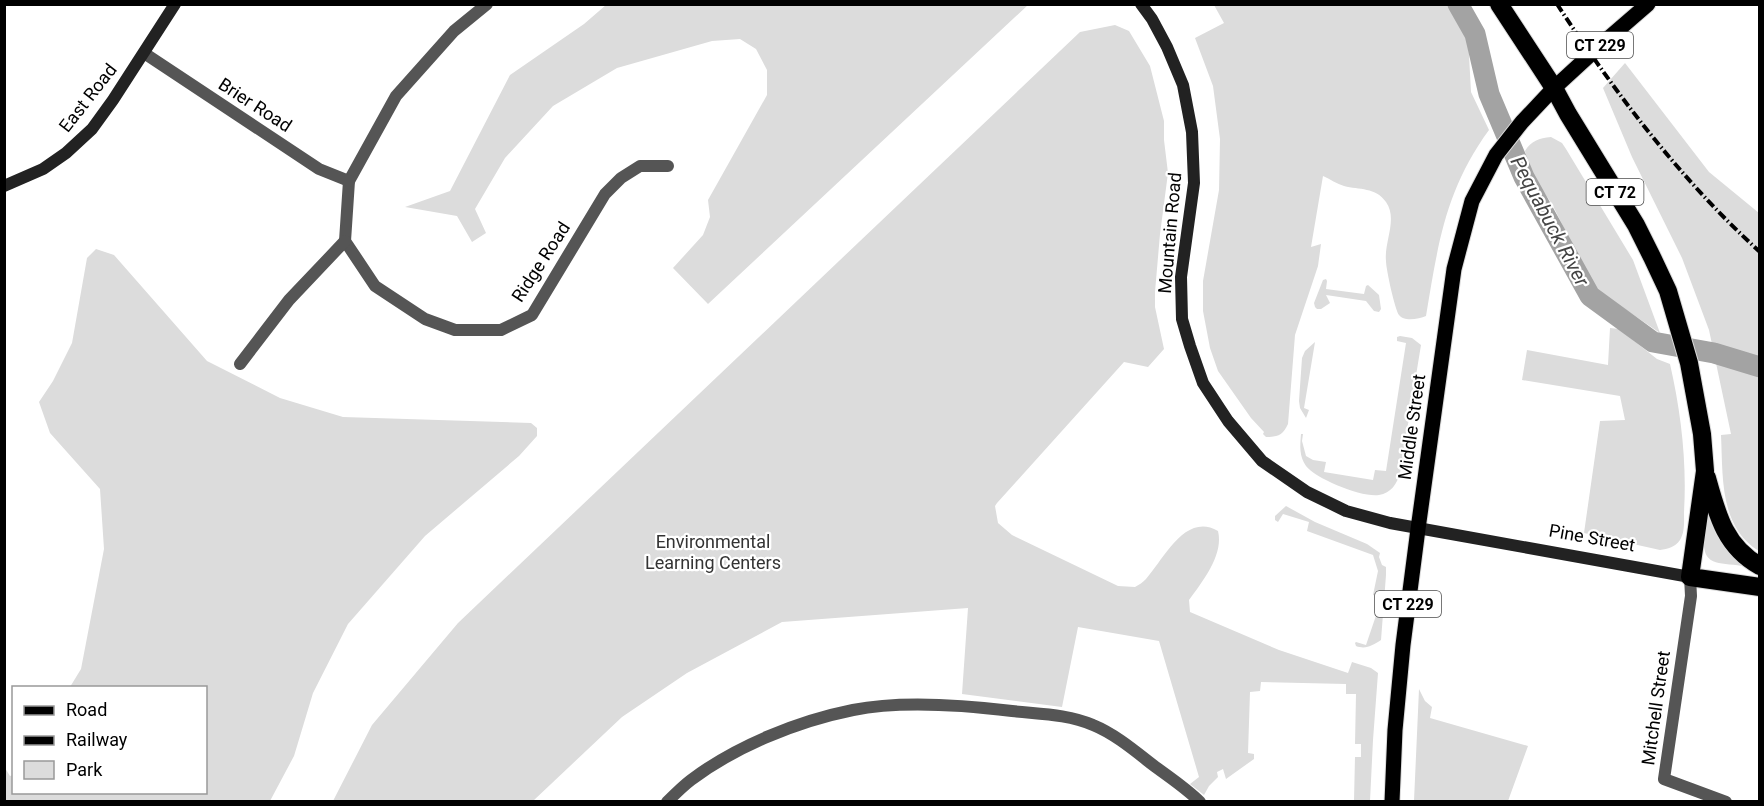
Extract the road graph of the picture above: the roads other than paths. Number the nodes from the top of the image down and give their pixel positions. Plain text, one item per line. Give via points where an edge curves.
1 (176, 4) edge
2 (486, 4) edge
3 (1141, 4) edge
4 (1498, 4) edge
5 (1648, 4) edge
6 (144, 53) junction
7 (1554, 88) junction
8 (668, 166) dead end
9 (348, 181) junction
10 (4, 186) edge
11 (345, 241) junction
12 (240, 364) dead end
13 (1705, 471) junction
14 (1418, 529) junction
15 (1760, 566) edge
16 (1690, 577) junction
17 (1760, 587) edge
18 (668, 801) edge
19 (1200, 801) edge
20 (1392, 801) edge
21 (1726, 801) edge

1 - 6 main road, East Road
2 - 9 street via 454,31 396,96
3 - 14 main road, Mountain Road via 1167,47 1183,85 1192,132 1194,183 1181,277 1182,319 1203,383 1228,421 1263,461 1296,486 1346,511
4 - 7 highway, CT 72
5 - 7 main road, CT 229
6 - 9 street, Brier Road via 319,169
6 - 10 main road, East Road via 81,140 43,169
7 - 13 highway, CT 72 via 1636,225 1670,299 1689,363
7 - 14 main road, Middle Street / CT 229 via 1496,155 1473,201 1454,269
8 - 11 street, Ridge Road via 640,165 621,178 605,195 532,315 501,330 455,330 425,319 375,286
9 - 11 street
11 - 12 street via 289,300
13 - 15 highway, CT 72 via 1718,518 1731,542
13 - 16 highway, CT 72
14 - 16 main road, Pine Street
14 - 20 main road, Middle Street / CT 229 via 1403,645
16 - 17 highway, Pine Street
16 - 21 street, Mitchell Street via 1691,596 1664,779
18 - 19 street via 691,780 727,757 778,733 855,709 898,705 974,706 1067,717 1094,725

